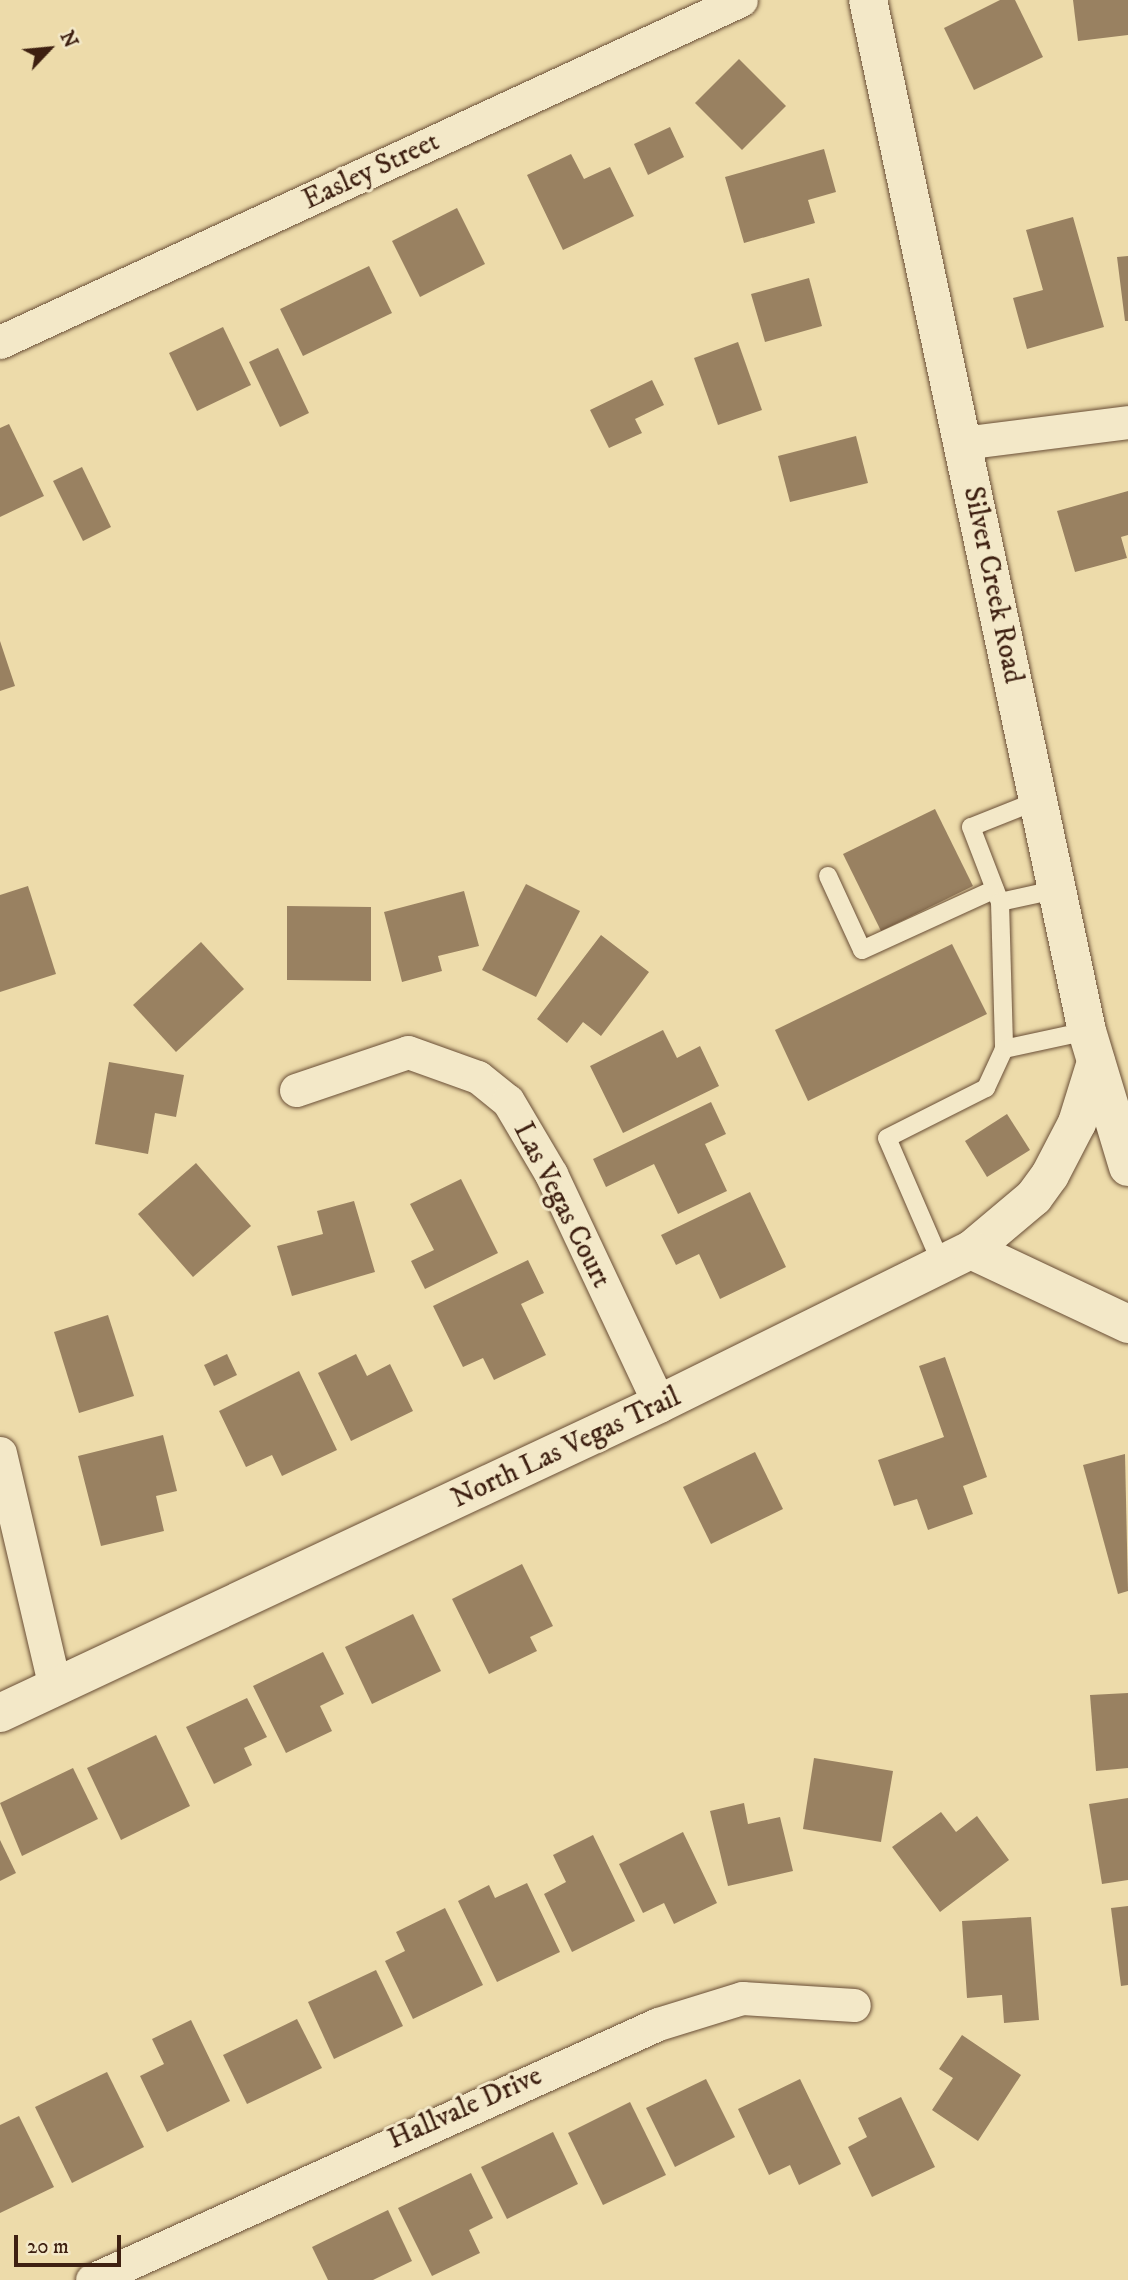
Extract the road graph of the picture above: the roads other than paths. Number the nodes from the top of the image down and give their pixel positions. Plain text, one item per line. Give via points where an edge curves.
1 (741, 0) edge
2 (868, 0) edge
3 (0, 342) edge
4 (1128, 422) edge
5 (962, 443) junction
6 (1039, 800) junction
7 (828, 876) dead end
8 (1059, 889) junction
9 (998, 895) junction
10 (1092, 1046) junction
11 (1004, 1049) junction
12 (296, 1090) dead end
13 (1128, 1167) edge
14 (956, 1258) junction
15 (1128, 1324) edge
16 (659, 1404) junction
17 (0, 1453) edge
18 (55, 1687) junction
19 (0, 1713) edge
20 (855, 2005) dead end
21 (92, 2280) edge

1 - 3 street, Easley Street
2 - 5 street, Silver Creek Road
4 - 5 street
5 - 6 street, Silver Creek Road
6 - 8 street, Silver Creek Road
6 - 9 lane via 971,827
7 - 9 lane via 862,950
8 - 9 lane
8 - 10 street, Silver Creek Road
9 - 11 lane
10 - 11 lane
10 - 13 street, Silver Creek Road
10 - 14 street, North Las Vegas Trail via 1077,1123 1050,1175 1034,1197
11 - 14 lane via 986,1088 887,1138
12 - 16 street, Las Vegas Court via 408,1052 478,1077 508,1101 551,1174
14 - 15 street
14 - 16 street, North Las Vegas Trail
16 - 18 street, North Las Vegas Trail
17 - 18 street
18 - 19 street, North Las Vegas Trail
20 - 21 street, Hallvale Drive via 742,1998 658,2024

